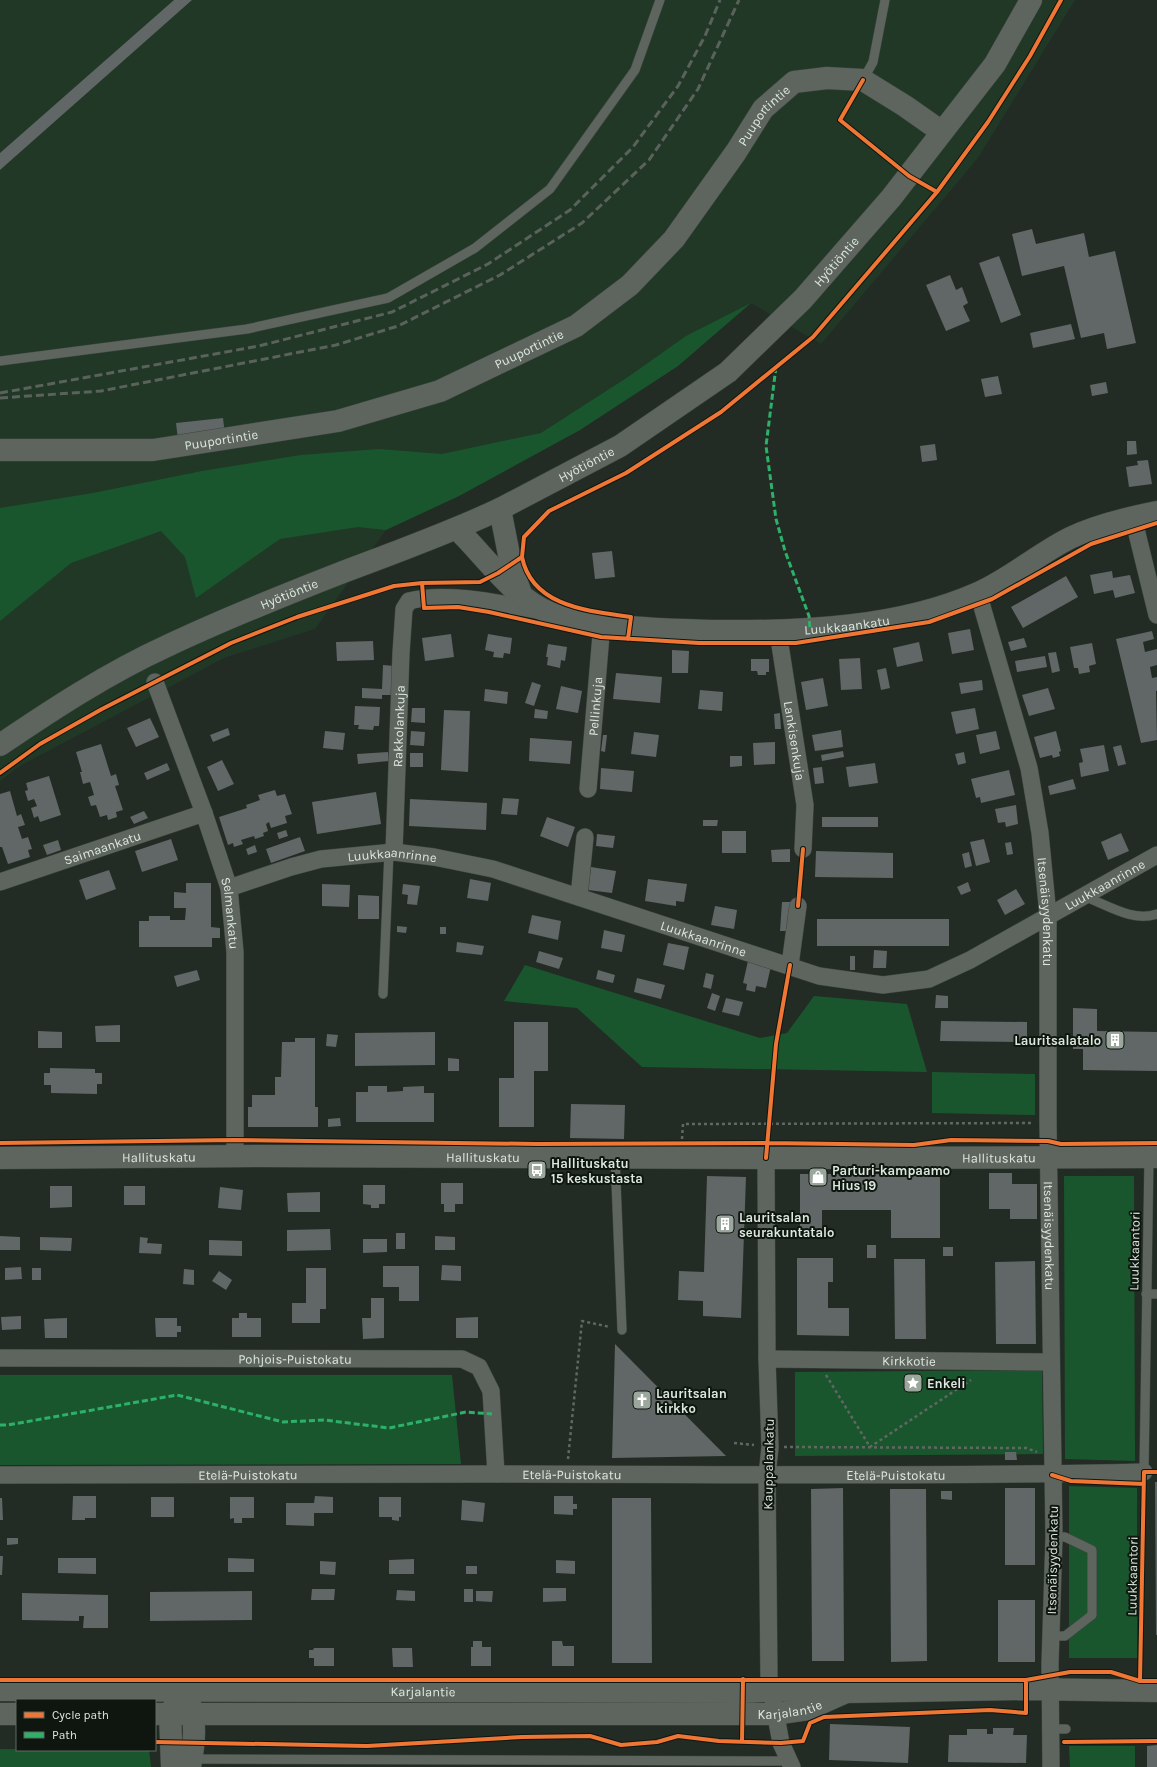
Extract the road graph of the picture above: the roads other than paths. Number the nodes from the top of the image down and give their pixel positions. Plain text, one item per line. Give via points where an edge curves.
1 (660, 0) edge
2 (885, 0) edge
3 (1031, 0) edge
4 (863, 80) junction
5 (942, 132) junction
6 (0, 361) edge
7 (0, 450) edge
8 (500, 509) junction
9 (1157, 512) edge
10 (1133, 517) junction
11 (457, 529) junction
12 (979, 592) junction
13 (521, 594) junction
14 (551, 613) junction
15 (1157, 615) edge
16 (602, 623) junction
17 (778, 632) junction
18 (155, 682) dead end
19 (0, 745) edge
20 (588, 789) dead end
21 (204, 813) junction
22 (585, 837) dead end
23 (803, 849) dead end
24 (392, 852) junction
25 (1157, 855) edge
26 (0, 882) edge
27 (229, 888) junction
28 (1083, 896) junction
29 (579, 897) junction
30 (798, 906) dead end
31 (1157, 914) edge
32 (1048, 916) junction
33 (790, 965) junction
34 (382, 994) dead end
35 (235, 1156) junction
36 (615, 1157) junction
37 (1049, 1157) junction
38 (1153, 1157) edge
39 (0, 1158) edge
40 (766, 1158) junction
41 (1146, 1294) junction
42 (1157, 1294) edge
43 (622, 1330) road end
44 (0, 1358) edge
45 (767, 1359) junction
46 (1052, 1362) junction
47 (1144, 1472) joint
48 (496, 1474) junction
49 (1052, 1474) junction
50 (0, 1475) edge
51 (767, 1476) junction
52 (1054, 1537) junction
53 (1052, 1636) junction
54 (0, 1690) edge
55 (184, 1690) junction
56 (1050, 1690) junction
57 (770, 1691) junction
58 (1157, 1691) edge
59 (845, 1692) junction
60 (0, 1714) edge
61 (16, 1714) edge
62 (163, 1714) edge
63 (774, 1714) junction
64 (194, 1715) junction
65 (184, 1764) edge
66 (791, 1764) edge
67 (1051, 1767) edge

1 - 6 lane via 634,70 550,188 475,248 388,298 247,329
2 - 4 lane via 873,62
3 - 5 street, Hyötiöntie via 994,64
4 - 5 street, Puuportintie
4 - 7 street, Puuportintie via 827,78 794,82 763,109 736,152 674,239 630,285 576,326 440,391 338,421 153,450
5 - 8 street, Hyötiöntie via 891,198 803,299 728,372 620,446
8 - 11 street, Hyötiöntie
8 - 13 street via 511,565
9 - 10 street, Luukkaankatu
10 - 12 street, Luukkaankatu via 1098,526 1069,539
10 - 15 street
11 - 13 street, Luukkaankatu via 478,549 498,574
11 - 19 street, Hyötiöntie via 228,619 165,647 106,678
12 - 17 street, Luukkaankatu via 928,611 863,623
12 - 32 street, Itsenäisyydenkatu via 1029,768 1040,833
13 - 14 street, Luukkaankatu
14 - 16 street, Luukkaankatu
14 - 24 street, Rakkolankuja via 446,598 423,597 409,601 404,609 401,653
16 - 17 street, Luukkaankatu via 654,629
16 - 20 street, Pellinkuja
17 - 23 street, Lankisenkuja via 805,805
18 - 21 street, Selmankatu
21 - 26 street, Saimaankatu
21 - 27 street, Selmankatu
22 - 29 street
24 - 27 street, Luukkaanrinne via 321,859
24 - 29 street, Luukkaanrinne via 434,857 493,869
24 - 34 lane
25 - 28 street, Luukkaanrinne
27 - 35 street, Selmankatu via 235,952
28 - 31 lane via 1128,914 1148,917
28 - 32 street, Luukkaanrinne
29 - 33 street, Luukkaanrinne
30 - 33 street
32 - 33 street, Luukkaanrinne via 970,960 929,979 883,985 820,976
32 - 37 street, Itsenäisyydenkatu
35 - 36 street, Hallituskatu
35 - 39 street, Hallituskatu
36 - 40 street, Hallituskatu
36 - 43 lane
37 - 38 street, Hallituskatu
37 - 40 street, Hallituskatu
37 - 46 street, Itsenäisyydenkatu
38 - 41 lane, Luukkaantori
40 - 45 street, Kauppalankatu
41 - 42 lane
41 - 47 lane, Luukkaantori
44 - 48 street, Pohjois-Puistokatu via 462,1359 480,1367 491,1391
45 - 46 street, Kirkkotie
45 - 51 street, Kauppalankatu via 770,1447
46 - 49 street, Itsenäisyydenkatu
47 - 49 street, Etelä-Puistokatu
48 - 50 street, Etelä-Puistokatu
48 - 51 street, Etelä-Puistokatu
49 - 51 street, Etelä-Puistokatu
49 - 52 street, Itsenäisyydenkatu
51 - 57 street, Kauppalankatu
52 - 53 street, Itsenäisyydenkatu
52 - 53 lane via 1065,1537 1092,1550 1092,1615 1065,1636
53 - 56 street, Itsenäisyydenkatu
54 - 55 street, Karjalantie
55 - 57 street, Karjalantie
55 - 62 street
55 - 64 street
56 - 58 street, Karjalantie
56 - 59 street, Karjalantie
56 - 67 street, Itsenäisyydenkatu via 1058,1729
57 - 59 street, Karjalantie via 805,1689
57 - 63 street, Kauppalankatu
59 - 63 street, Karjalantie via 808,1709
60 - 61 street
62 - 64 street, Karjalantie
62 - 65 street
63 - 64 street, Karjalantie
63 - 66 street, Kauppalankatu via 781,1743
64 - 65 street
65 - 66 lane

